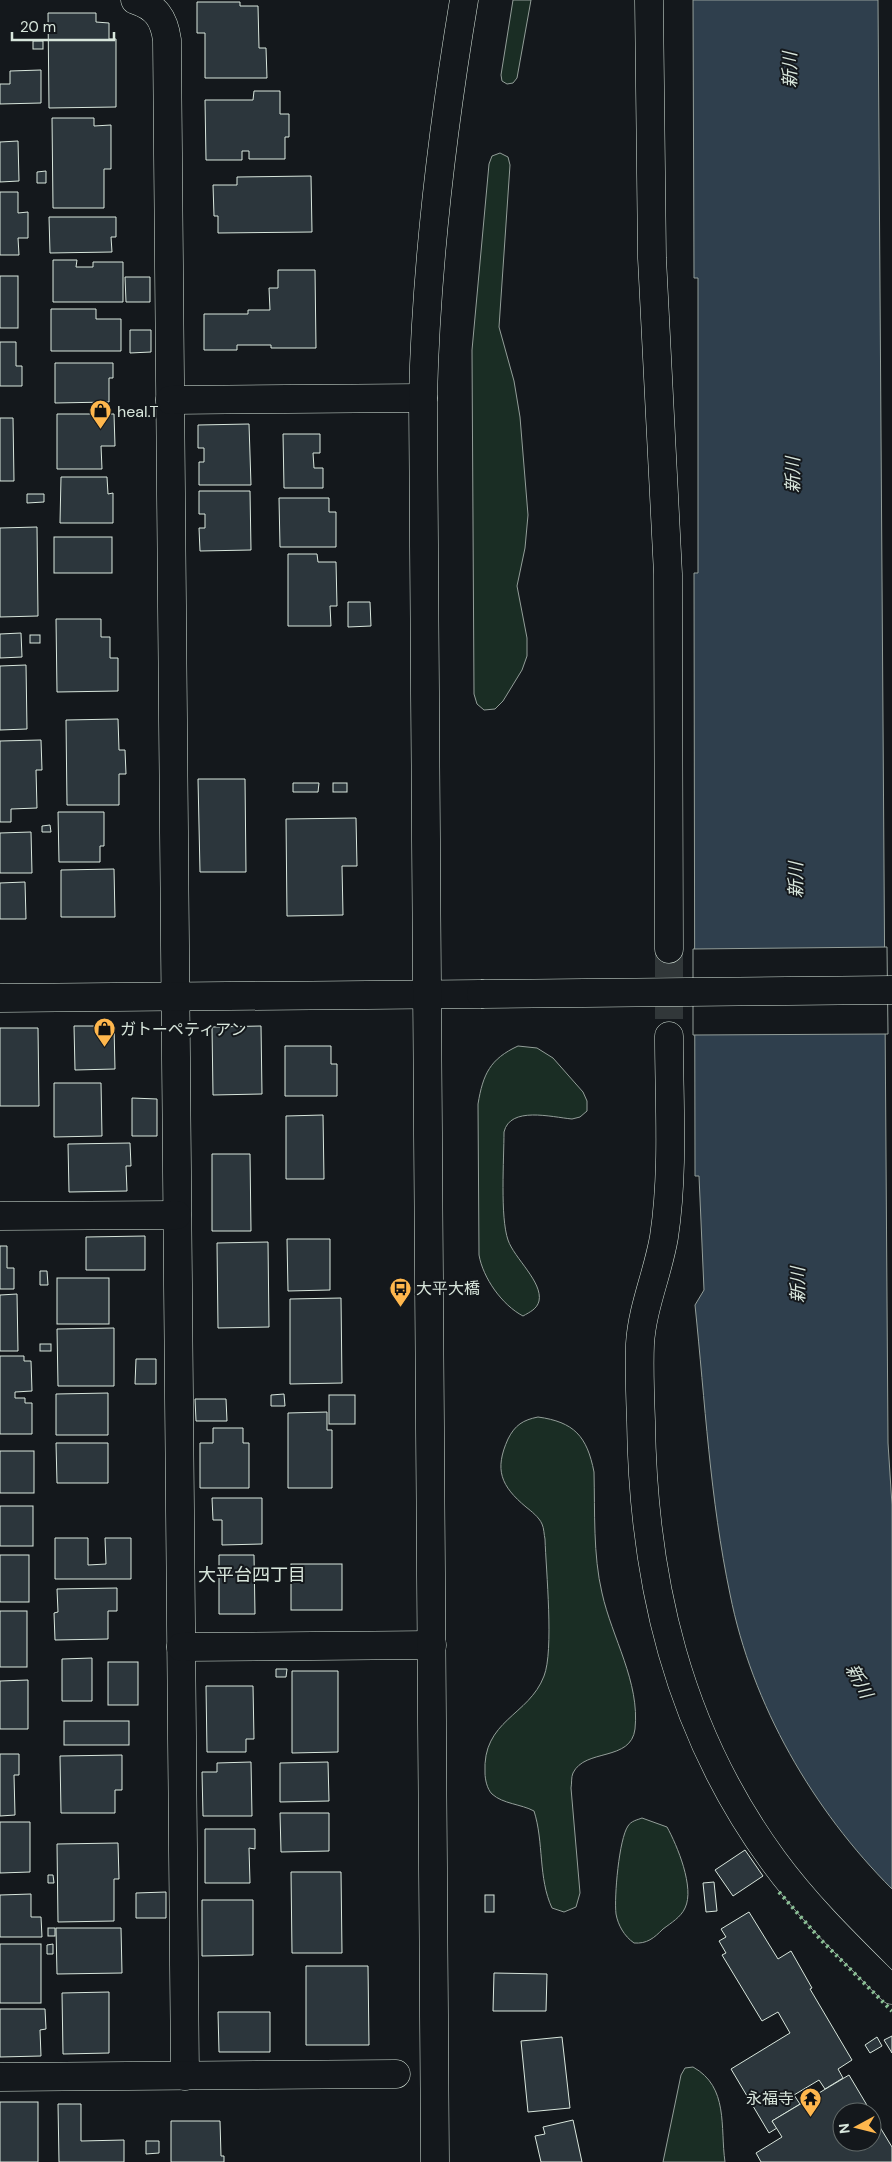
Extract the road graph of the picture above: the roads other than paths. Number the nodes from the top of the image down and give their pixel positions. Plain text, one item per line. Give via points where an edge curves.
1 (135, 0) edge
2 (464, 0) edge
3 (649, 0) edge
4 (423, 398) junction
5 (170, 400) junction
6 (669, 949) tunnel mouth
7 (892, 990) edge
8 (428, 994) junction
9 (176, 996) junction
10 (0, 998) edge
11 (669, 1036) tunnel mouth
12 (177, 1215) junction
13 (0, 1216) edge
14 (432, 1645) junction
15 (181, 1647) junction
16 (892, 1990) edge
17 (396, 2074) dead end
18 (185, 2076) junction
19 (0, 2077) edge
20 (434, 2162) edge

1 - 5 street via 157,12 165,25 167,40
2 - 4 street via 437,195
3 - 6 street via 652,258 668,574
4 - 5 street
4 - 8 street
5 - 9 street
7 - 8 street, bridge
8 - 9 street
8 - 14 street
9 - 10 street
9 - 12 street
11 - 16 street via 668,1206 661,1255 640,1340 642,1475 652,1566 668,1638 687,1699 722,1777 747,1822 802,1896
12 - 13 street
12 - 15 street
14 - 15 street
14 - 20 street
15 - 18 street
17 - 18 street
18 - 19 street

